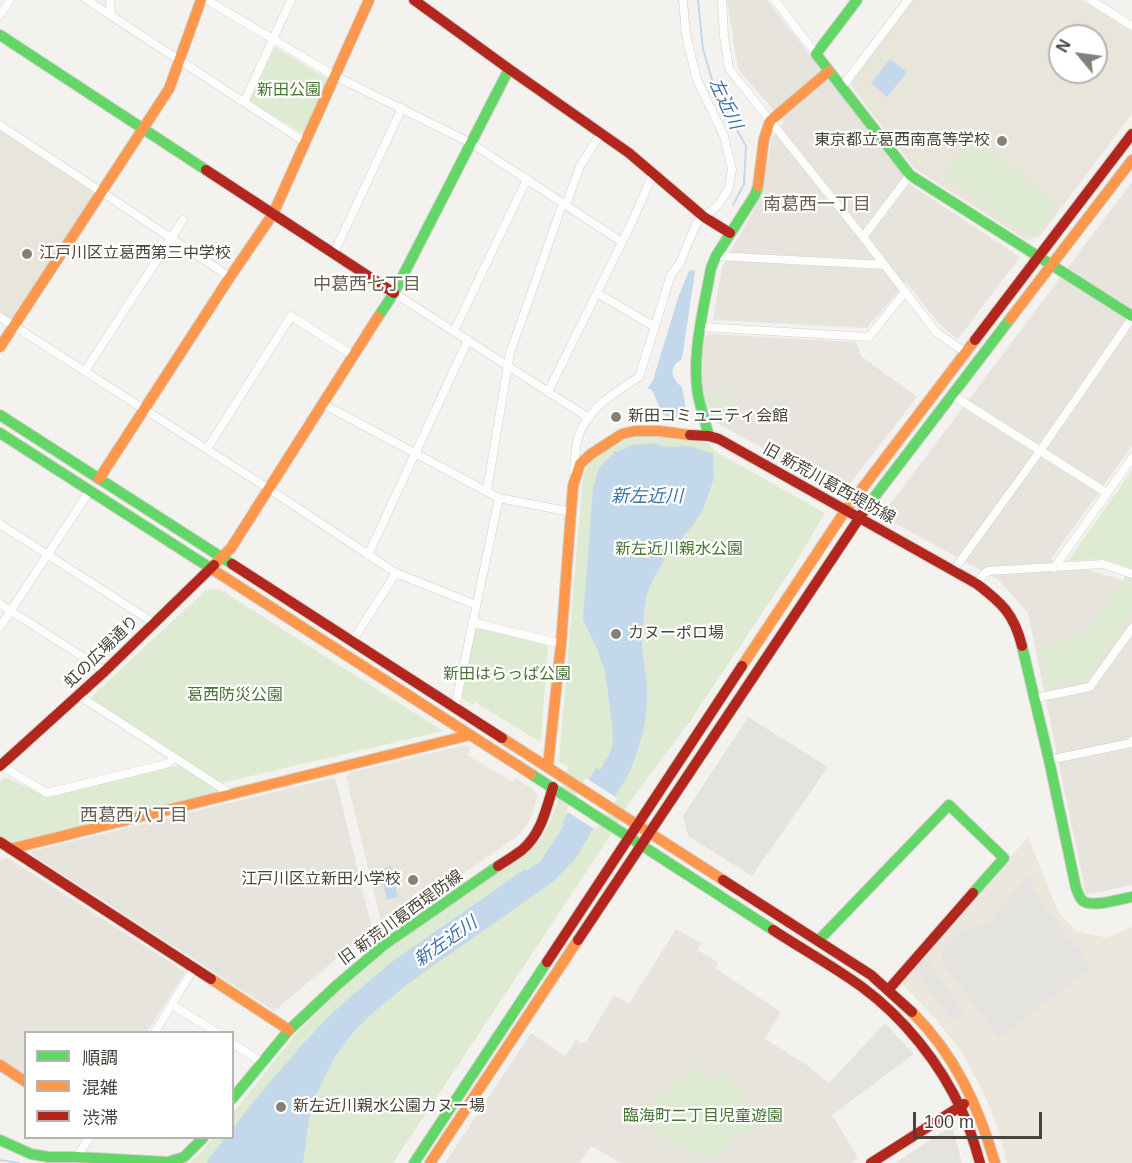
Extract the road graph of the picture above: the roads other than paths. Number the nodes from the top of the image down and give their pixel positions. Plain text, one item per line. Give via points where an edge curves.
1 (10, 0) edge
2 (87, 0) edge
3 (110, 0) edge
4 (201, 0) edge
5 (207, 0) edge
6 (291, 0) edge
7 (369, 0) edge
8 (414, 0) edge
9 (683, 0) edge
10 (722, 0) edge
11 (775, 0) edge
12 (857, 0) edge
13 (908, 0) edge
14 (1091, 0) edge
15 (0, 15) edge
16 (111, 15) junction
17 (1132, 26) edge
18 (0, 35) edge
19 (273, 40) junction
20 (816, 54) junction
21 (179, 60) junction
22 (509, 69) junction
23 (829, 71) junction
24 (335, 76) junction
25 (842, 87) junction
26 (244, 102) junction
27 (402, 108) junction
28 (770, 121) junction
29 (0, 125) edge
30 (143, 129) junction
31 (601, 133) junction
32 (1132, 134) edge
33 (305, 142) junction
34 (471, 143) junction
35 (1131, 163) edge
36 (653, 174) junction
37 (910, 175) junction
38 (527, 179) junction
39 (102, 192) junction
40 (564, 204) junction
41 (273, 213) junction
42 (704, 217) junction
43 (183, 220) dead end
44 (730, 233) junction
45 (863, 237) junction
46 (171, 238) junction
47 (622, 242) junction
48 (334, 253) junction
49 (716, 256) junction
50 (1039, 257) junction
51 (1052, 264) junction
52 (884, 265) junction
53 (230, 277) junction
54 (394, 292) junction
55 (905, 292) junction
56 (597, 293) junction
57 (0, 317) edge
58 (1132, 317) edge
59 (14, 326) junction
60 (655, 327) junction
61 (702, 327) junction
62 (454, 331) junction
63 (468, 340) junction
64 (0, 346) edge
65 (966, 353) junction
66 (354, 356) junction
67 (508, 366) junction
68 (85, 371) junction
69 (548, 392) junction
70 (952, 395) junction
71 (323, 404) junction
72 (144, 410) junction
73 (0, 415) edge
74 (589, 418) junction
75 (0, 433) edge
76 (709, 436) junction
77 (207, 449) junction
78 (1040, 451) junction
79 (415, 454) junction
80 (1132, 458) edge
81 (99, 479) junction
82 (573, 486) junction
83 (269, 489) junction
84 (90, 490) junction
85 (487, 491) junction
86 (1107, 493) junction
87 (499, 498) junction
88 (845, 511) junction
89 (571, 512) junction
90 (858, 518) junction
91 (0, 524) edge
92 (47, 555) junction
93 (368, 555) junction
94 (222, 557) junction
95 (210, 568) junction
96 (1054, 568) junction
97 (953, 571) junction
98 (396, 573) junction
99 (1132, 574) edge
100 (978, 584) junction
101 (0, 604) edge
102 (476, 605) junction
103 (11, 611) junction
104 (472, 622) junction
105 (154, 623) junction
106 (0, 627) edge
107 (1132, 628) edge
108 (353, 640) junction
109 (561, 644) junction
110 (105, 671) junction
111 (78, 695) junction
112 (1035, 698) junction
113 (455, 707) junction
114 (470, 735) junction
115 (1132, 744) edge
116 (175, 758) junction
117 (1049, 760) junction
118 (0, 766) edge
119 (548, 766) junction
120 (553, 787) junction
121 (231, 794) junction
122 (638, 825) junction
123 (649, 832) junction
124 (629, 838) junction
125 (0, 842) edge
126 (641, 845) junction
127 (5, 850) edge
128 (1132, 897) edge
129 (818, 941) junction
130 (194, 968) junction
131 (889, 989) junction
132 (172, 1005) junction
133 (289, 1030) junction
134 (156, 1031) edge
135 (214, 1031) edge
136 (234, 1044) edge
137 (262, 1062) junction
138 (0, 1065) edge
139 (24, 1081) edge
140 (234, 1097) edge
141 (972, 1099) junction
142 (960, 1107) junction
143 (88, 1139) edge
144 (201, 1139) edge
145 (0, 1140) edge
146 (77, 1157) junction
147 (414, 1163) edge
148 (430, 1163) edge
149 (871, 1163) edge
150 (980, 1163) edge
151 (995, 1163) edge

1 - 15 street
2 - 16 street
3 - 16 street
4 - 21 street
5 - 19 street
6 - 19 street
7 - 24 street
8 - 22 street
9 - 42 street via 686,35 698,80 724,136 732,169 729,188
10 - 28 street via 729,69
11 - 20 street
12 - 20 street
13 - 25 street
14 - 17 street
16 - 21 street
18 - 30 street
19 - 24 street
19 - 26 street
20 - 23 street
21 - 26 street
21 - 30 street via 168,89
22 - 31 street
22 - 34 street, 虹の広場通り
23 - 25 street
23 - 28 street
24 - 27 street
24 - 33 street
25 - 37 street
26 - 33 street
27 - 34 street
27 - 48 street
28 - 44 street via 765,131 759,185
28 - 45 street
29 - 39 street
30 - 39 street
30 - 41 street
31 - 36 street
31 - 40 street via 580,166
32 - 50 street
33 - 41 street
34 - 38 street
34 - 54 street, 虹の広場通り
35 - 51 street
36 - 42 street
36 - 47 street
37 - 45 street
37 - 50 street
38 - 40 street
38 - 62 street
39 - 46 street
39 - 59 street
40 - 47 street
40 - 67 street
41 - 48 street
41 - 53 street
42 - 44 street
42 - 60 street via 696,224 671,275
43 - 46 street
44 - 49 street
45 - 52 street
46 - 53 street
46 - 68 street
47 - 56 street
48 - 54 street
49 - 52 street
49 - 61 street
50 - 51 street
50 - 65 street
51 - 58 street
51 - 70 street
52 - 55 street
53 - 72 street
54 - 62 street
54 - 66 street, 虹の広場通り
55 - 61 street via 869,338
55 - 65 street via 936,332
56 - 60 street
56 - 69 street
57 - 59 street
58 - 78 street
59 - 64 street
59 - 68 street
60 - 74 street via 639,377 600,404
61 - 76 street via 698,394
62 - 63 street
63 - 67 street
63 - 79 street
65 - 88 street
66 - 71 street, 虹の広場通り
66 - 77 street via 291,316
67 - 69 street
67 - 85 street
68 - 72 street
69 - 74 street
70 - 78 street
70 - 90 street
71 - 79 street
71 - 83 street, 虹の広場通り
72 - 77 street
72 - 81 street
73 - 81 street
74 - 82 street via 579,435
75 - 84 street
76 - 82 street, 旧 新荒川葛西堤防線 via 647,431 622,434 580,464
76 - 88 street, 旧 新荒川葛西堤防線
77 - 83 street
78 - 86 street
78 - 97 street
79 - 85 street
79 - 93 street
80 - 86 street
81 - 94 street
82 - 89 street, 旧 新荒川葛西堤防線
83 - 93 street
83 - 94 street, 虹の広場通り
84 - 92 street
84 - 95 street
85 - 87 street
86 - 96 street
87 - 89 street
87 - 102 street
88 - 90 street, 旧 新荒川葛西堤防線
88 - 122 street
89 - 109 street, 旧 新荒川葛西堤防線
90 - 97 street, 旧 新荒川葛西堤防線
90 - 123 street
91 - 92 street
92 - 103 street
92 - 105 street
93 - 98 street
94 - 95 street, 虹の広場通り
94 - 108 street
95 - 105 street, 虹の広場通り
95 - 114 street
96 - 99 street via 1103,564
96 - 100 street via 988,571
97 - 100 street, 旧 新荒川葛西堤防線
98 - 102 street
98 - 108 street
100 - 112 street, 旧 新荒川葛西堤防線 via 999,600 1013,619
101 - 103 street
102 - 104 street
103 - 106 street
103 - 110 street
104 - 109 street
104 - 113 street
105 - 110 street, 虹の広場通り
107 - 112 street via 1090,687
108 - 113 street
109 - 119 street, 旧 新荒川葛西堤防線
110 - 111 street, 虹の広場通り
111 - 116 street
111 - 118 street, 虹の広場通り
112 - 117 street, 旧 新荒川葛西堤防線
113 - 119 street
114 - 120 street
114 - 121 street
115 - 117 street
116 - 118 street via 166,764 47,793
116 - 121 street
117 - 128 street, 旧 新荒川葛西堤防線 via 1079,896 1090,904
119 - 122 street
120 - 124 street
120 - 133 street, 旧 新荒川葛西堤防線 via 545,819 523,849 384,945
121 - 127 street
122 - 123 street
122 - 124 street
123 - 126 street
123 - 129 street
124 - 126 street
124 - 147 street
125 - 127 street
126 - 142 street via 879,1000 925,1048
126 - 148 street
127 - 130 street
129 - 131 street
129 - 131 street via 949,805 1004,858
130 - 132 street
130 - 133 street
131 - 141 street via 936,1038
132 - 134 street
132 - 135 street
133 - 137 street, 旧 新荒川葛西堤防線
136 - 137 street
137 - 140 street, 旧 新荒川葛西堤防線
138 - 139 street
141 - 142 street
141 - 151 street
142 - 149 street
142 - 150 street
143 - 146 street
144 - 146 street via 184,1157 168,1162
145 - 146 street via 31,1154

